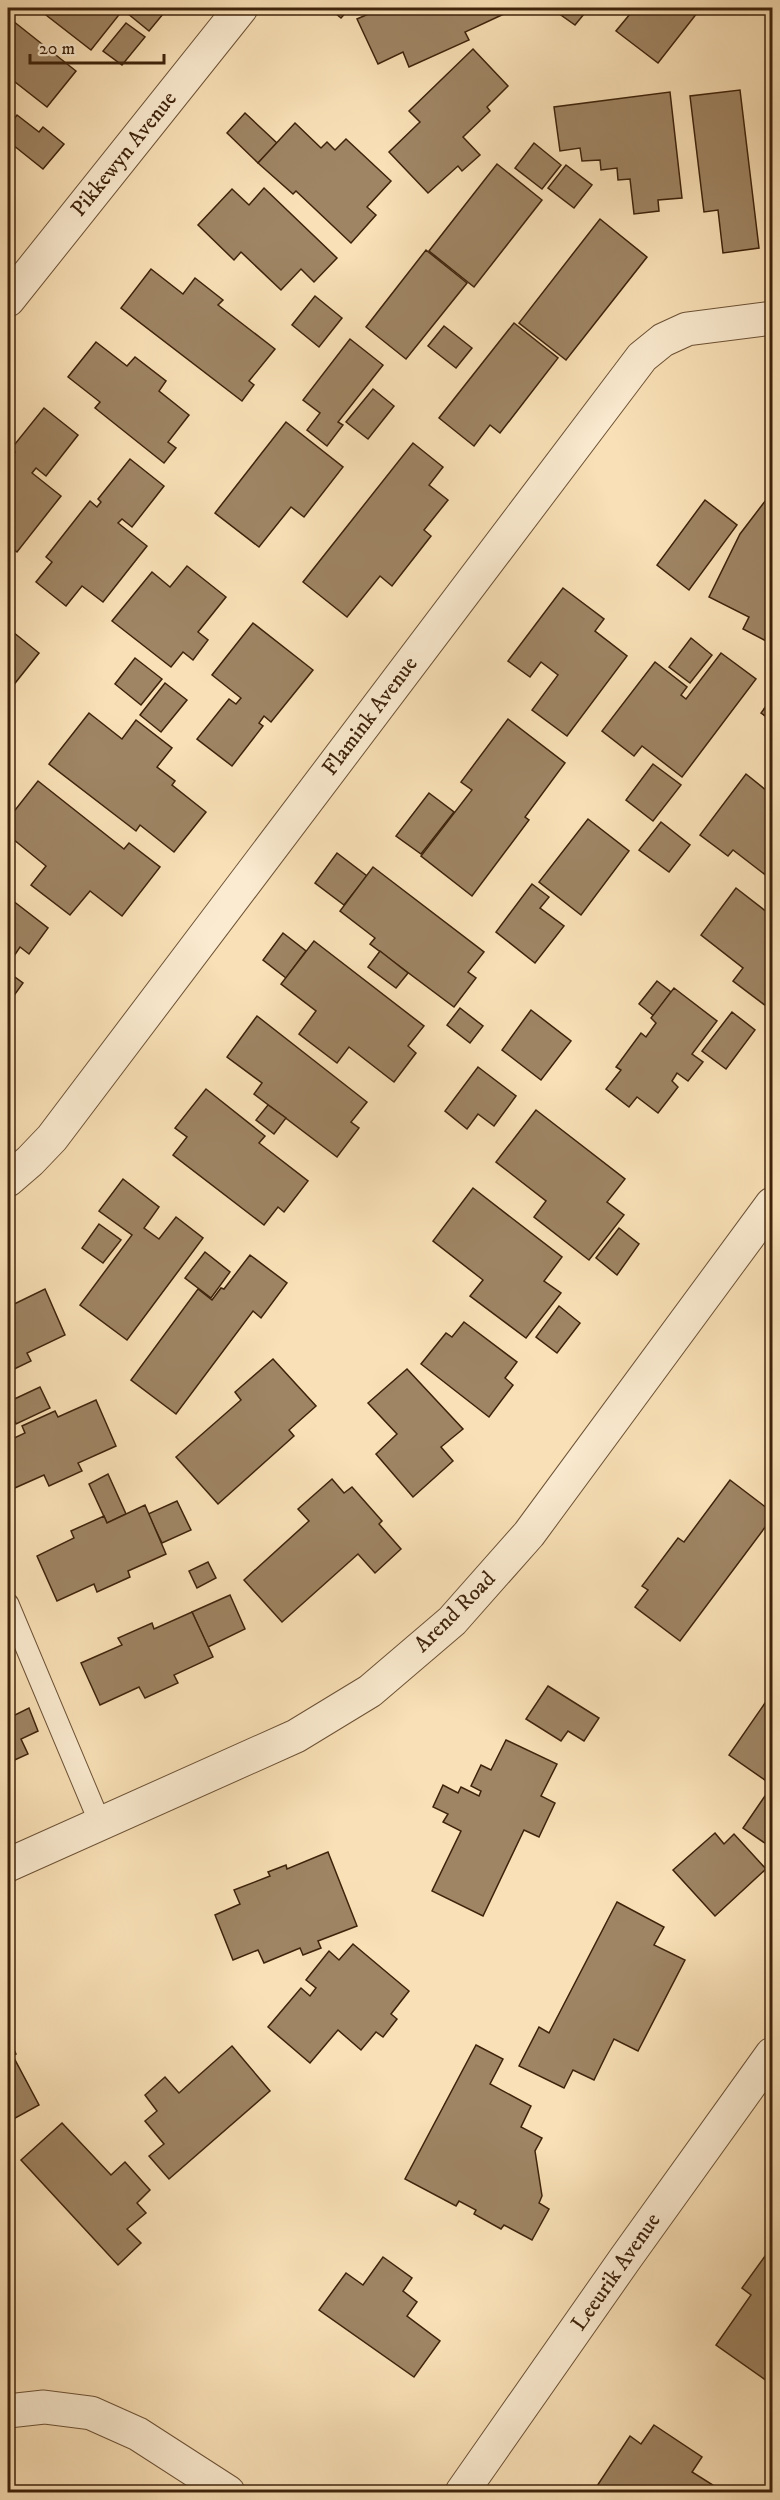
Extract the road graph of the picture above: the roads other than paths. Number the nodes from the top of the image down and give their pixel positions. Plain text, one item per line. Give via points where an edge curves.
1 (241, 8) edge
2 (8, 300) edge
3 (772, 318) edge
4 (8, 1180) edge
5 (772, 1204) edge
6 (8, 1604) edge
7 (100, 1823) junction
8 (8, 1865) edge
9 (772, 2054) edge
10 (8, 2411) edge
11 (228, 2493) edge
12 (462, 2493) edge

1 - 2 street, Pikkewyn Avenue
3 - 4 street, Flamink Avenue via 687,329 663,340 642,357 51,1138
5 - 7 street, Arend Road via 530,1534 452,1621 370,1691 296,1736
6 - 7 lane
7 - 8 street, Arend Road
9 - 12 street, Leeurik Avenue
10 - 11 street via 44,2407 91,2413 138,2434

